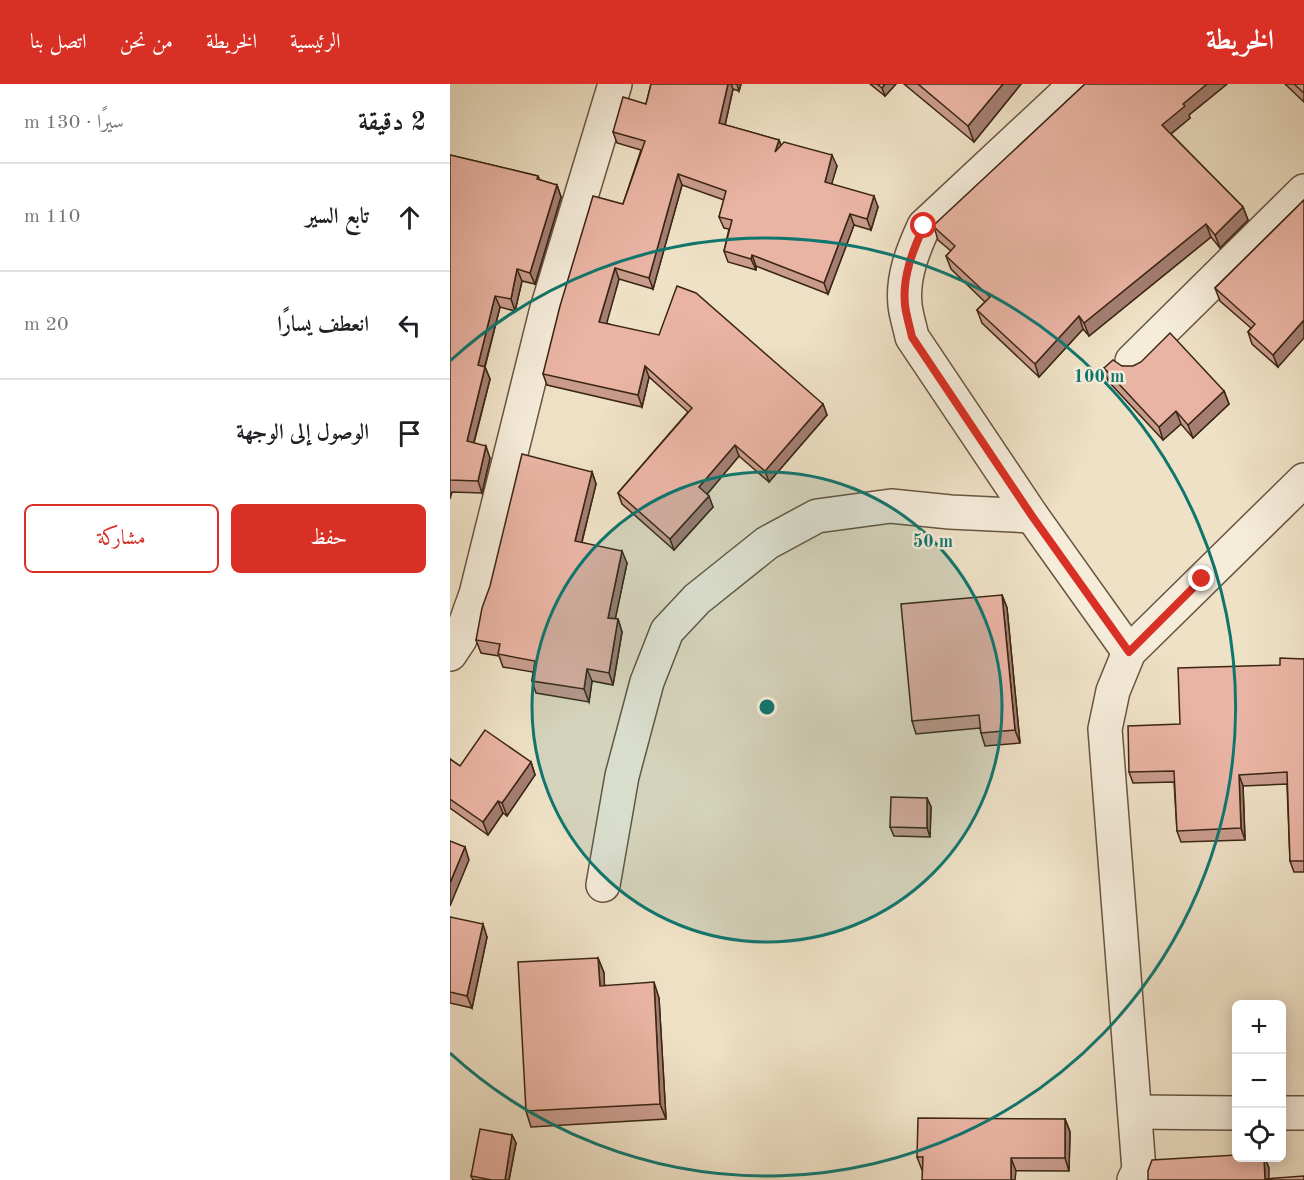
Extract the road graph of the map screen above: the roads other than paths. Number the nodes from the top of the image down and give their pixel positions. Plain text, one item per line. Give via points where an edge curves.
1 (615, 84) edge
2 (1076, 84) edge
3 (1304, 191) edge
4 (1132, 361) dead end
5 (1304, 480) edge
6 (1032, 516) junction
7 (1129, 652) junction
8 (450, 654) edge
9 (603, 885) dead end
10 (1135, 1112) junction
11 (1232, 1113) edge
12 (1134, 1180) edge

1 - 8 street via 546,312 476,594 460,639
2 - 6 street via 924,226 906,277 904,304 912,337
3 - 4 street
5 - 7 street
6 - 7 street
6 - 9 street via 891,506 817,516 767,543 712,586 667,631 646,682 622,776
7 - 10 street via 1113,691 1105,729
10 - 11 street
10 - 12 street via 1139,1170

